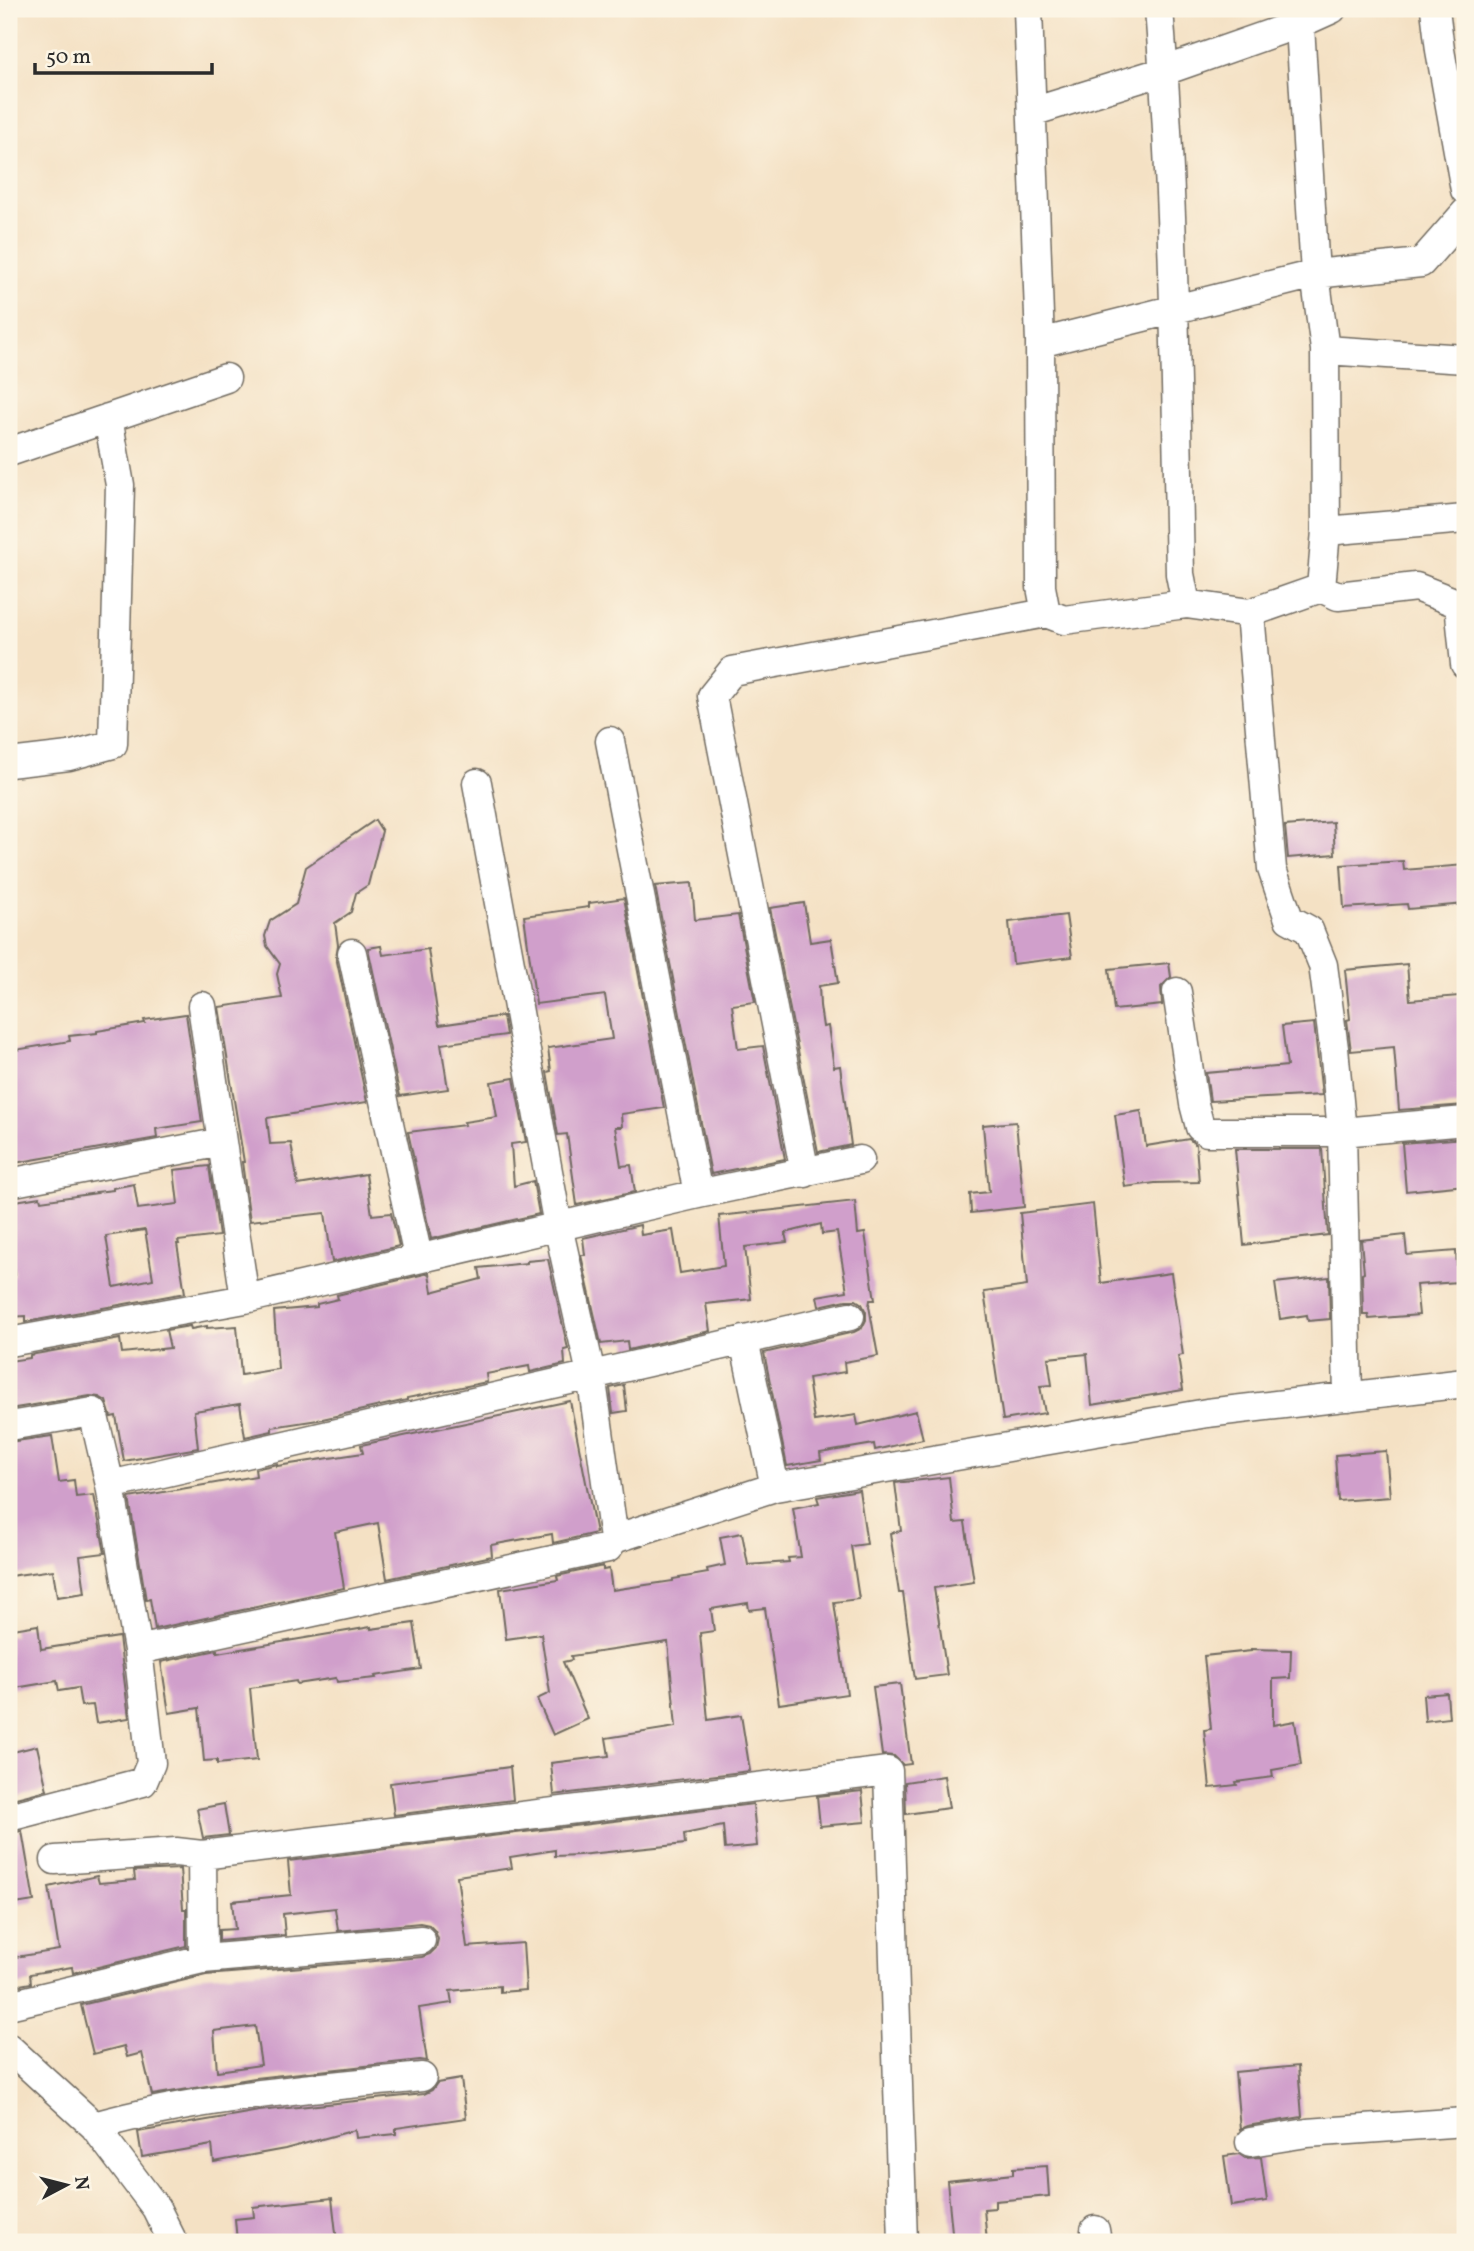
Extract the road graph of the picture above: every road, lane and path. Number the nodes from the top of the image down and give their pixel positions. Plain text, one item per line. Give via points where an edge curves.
1 (1028, 9) edge
2 (1159, 9) edge
3 (1332, 9) edge
4 (1435, 9) edge
5 (1300, 16) edge
6 (1164, 71) junction
7 (1032, 112) junction
8 (1465, 190) edge
9 (1465, 213) edge
10 (1315, 274) junction
11 (1175, 308) junction
12 (1040, 343) junction
13 (1325, 349) junction
14 (1465, 359) edge
15 (226, 378) dead end
16 (108, 418) junction
17 (9, 452) edge
18 (1465, 519) edge
19 (1326, 531) junction
20 (1321, 588) junction
21 (1186, 604) junction
22 (1250, 613) junction
23 (1046, 614) junction
24 (1465, 664) edge
25 (610, 741) dead end
26 (9, 763) edge
27 (477, 783) dead end
28 (352, 953) dead end
29 (1177, 992) dead end
30 (202, 1006) dead end
31 (1465, 1121) edge
32 (1342, 1132) junction
33 (222, 1142) junction
34 (860, 1160) dead end
35 (805, 1173) junction
36 (9, 1183) edge
37 (698, 1194) junction
38 (558, 1226) junction
39 (418, 1257) junction
40 (245, 1298) junction
41 (849, 1316) dead end
42 (744, 1340) junction
43 (9, 1342) edge
44 (591, 1374) junction
45 (1465, 1383) edge
46 (1348, 1397) junction
47 (9, 1426) edge
48 (110, 1486) junction
49 (775, 1487) junction
50 (614, 1539) junction
51 (138, 1650) junction
52 (9, 1817) edge
53 (202, 1855) junction
54 (55, 1860) dead end
55 (421, 1940) dead end
56 (203, 1959) junction
57 (9, 2005) edge
58 (9, 2048) edge
59 (422, 2077) dead end
60 (1465, 2122) edge
61 (94, 2126) junction
62 (1250, 2142) dead end
63 (173, 2242) edge
64 (903, 2242) edge

1 - 7 street
2 - 6 street
3 - 5 street
4 - 8 street
5 - 6 street
5 - 10 street
6 - 7 street
6 - 11 street
7 - 12 street
9 - 10 street via 1422,263
10 - 11 street
10 - 13 street
11 - 12 street
11 - 21 street via 1180,574
12 - 23 street via 1041,587
13 - 14 street
13 - 19 street
15 - 16 street
16 - 17 street
16 - 26 street via 120,485 113,744 69,756
18 - 19 street
19 - 20 street
20 - 22 street
20 - 24 street via 1338,596 1416,587 1459,604
21 - 22 street
21 - 23 street via 1064,620
22 - 32 street via 1272,869 1289,919 1309,930 1323,965
23 - 35 street via 732,671 712,696
25 - 37 street
27 - 38 street
28 - 39 street
29 - 32 street via 1194,1104 1200,1126 1207,1132
30 - 33 street
31 - 32 street
32 - 46 street
33 - 36 street
33 - 40 street
34 - 35 street
35 - 37 street
37 - 38 street
38 - 39 street
38 - 44 street
39 - 40 street
40 - 43 street
41 - 42 street
42 - 44 street
42 - 49 street
44 - 48 street
44 - 50 street
45 - 46 street
46 - 49 street via 1207,1413
47 - 48 street via 93,1412
48 - 51 street
49 - 50 street
50 - 51 street via 608,1548
51 - 52 street via 151,1763 143,1782
53 - 54 street via 176,1852
53 - 56 street
53 - 64 street via 888,1772
55 - 56 street
56 - 57 street
58 - 61 street
59 - 61 street via 264,2092 136,2114
60 - 62 street via 1307,2133
61 - 63 street via 156,2208

